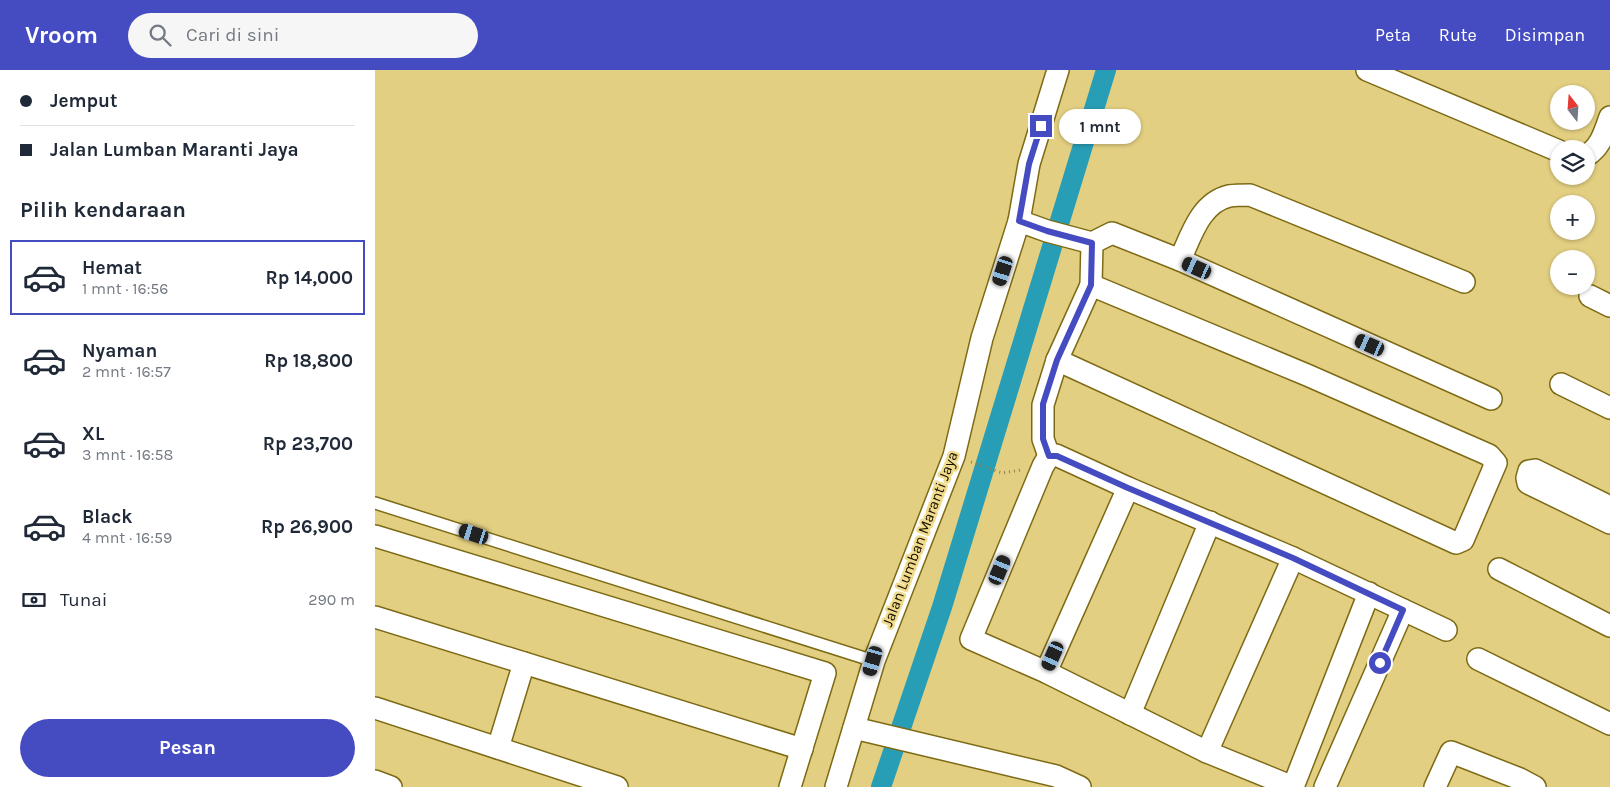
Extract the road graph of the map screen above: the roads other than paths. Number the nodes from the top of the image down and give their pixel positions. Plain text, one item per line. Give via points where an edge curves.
1 (1057, 70) edge
2 (1367, 70) edge
3 (1610, 117) edge
4 (1550, 147) edge
5 (1595, 150) edge
6 (1019, 221) junction
7 (1088, 242) junction
8 (1180, 260) junction
9 (1464, 282) dead end
10 (1091, 285) junction
11 (1590, 296) dead end
12 (1610, 306) edge
13 (1057, 360) junction
14 (1561, 384) dead end
15 (1491, 399) dead end
16 (1610, 408) edge
17 (1049, 456) junction
18 (1128, 488) junction
19 (375, 503) edge
20 (1610, 507) edge
21 (1210, 522) junction
22 (1610, 523) edge
23 (375, 536) edge
24 (1293, 558) junction
25 (1499, 570) dead end
26 (1369, 593) junction
27 (1403, 610) junction
28 (375, 617) edge
29 (1610, 626) edge
30 (1446, 630) dead end
31 (1478, 659) dead end
32 (873, 661) junction
33 (524, 663) junction
34 (1045, 672) junction
35 (375, 708) edge
36 (1130, 714) junction
37 (1610, 724) edge
38 (854, 728) junction
39 (499, 748) junction
40 (802, 749) junction
41 (1207, 752) junction
42 (1035, 779) edge
43 (375, 781) edge
44 (1524, 784) edge
45 (391, 787) edge
46 (617, 787) edge
47 (790, 787) edge
48 (836, 787) edge
49 (1080, 787) edge
50 (1293, 787) edge
51 (1325, 787) edge
52 (1435, 787) edge

1 - 6 street, Jalan Lumban Maranti Jaya via 1029,164
2 - 4 street
3 - 5 street
6 - 7 street
6 - 32 street, Jalan Lumban Maranti Jaya via 981,338 954,456
7 - 8 street via 1112,233
7 - 10 street
8 - 9 street via 1197,222 1211,204 1229,196 1249,195
8 - 15 street
10 - 13 street
10 - 13 street via 1489,455 1496,463 1463,540 1456,543
11 - 12 street
13 - 17 street via 1043,404 1043,439
14 - 16 street
17 - 18 street via 1057,456
17 - 34 street via 971,639
18 - 21 street
18 - 34 street
19 - 32 lane
20 - 22 street via 1535,470 1529,471 1528,483
21 - 24 street
21 - 36 street
23 - 40 street via 825,673
24 - 26 street
24 - 41 street
25 - 29 street
26 - 27 street
26 - 50 street
27 - 30 street
27 - 51 street
28 - 33 street
31 - 37 street
32 - 38 street, Jalan Lumban Maranti Jaya
33 - 39 street
33 - 40 street
34 - 36 street
35 - 39 street
36 - 41 street
38 - 42 street
38 - 48 street, Jalan Lumban Maranti Jaya
39 - 46 street
40 - 47 street
41 - 50 street
42 - 49 street via 1056,776
43 - 45 street
44 - 52 street via 1451,752

